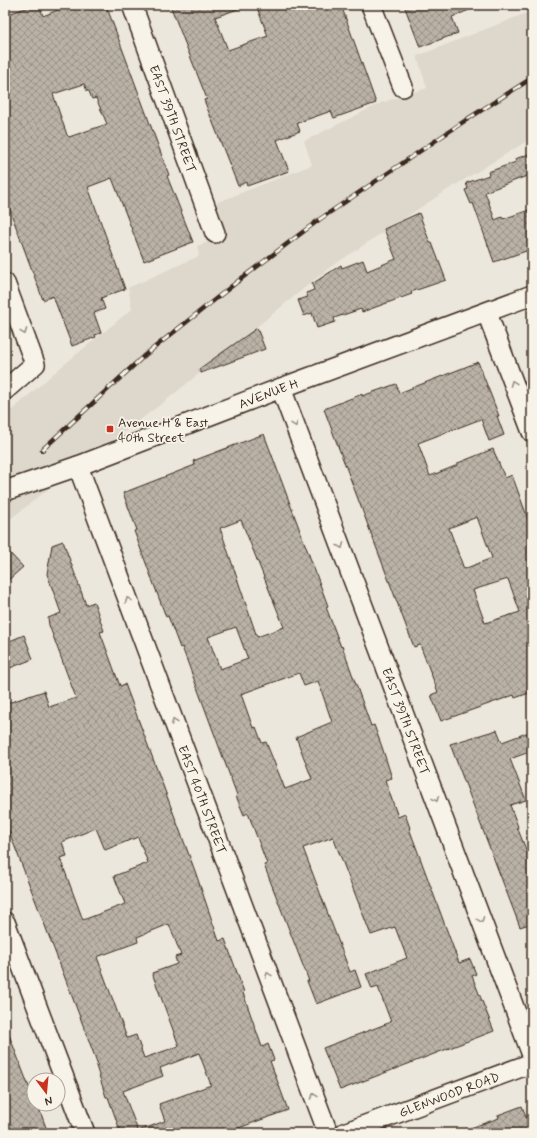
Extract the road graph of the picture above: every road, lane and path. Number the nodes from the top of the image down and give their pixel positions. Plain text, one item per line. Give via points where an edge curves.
1 (132, 5) edge
2 (371, 5) edge
3 (403, 87) dead end
4 (215, 233) dead end
5 (5, 282) edge
6 (532, 295) edge
7 (487, 312) junction
8 (281, 388) junction
9 (5, 390) edge
10 (532, 432) edge
11 (78, 466) junction
12 (5, 491) edge
13 (5, 922) edge
14 (532, 1055) edge
15 (532, 1063) edge
16 (85, 1133) edge
17 (328, 1133) edge
18 (344, 1133) edge

1 - 4 street, EAST 39TH STREET
2 - 3 street
5 -> 9 street via 35,364
6 - 7 street, AVENUE H
7 - 8 street, AVENUE H
10 -> 7 street
8 - 11 street, AVENUE H
8 -> 14 street, EAST 39TH STREET
11 - 12 street, AVENUE H
17 -> 11 street, EAST 40TH STREET
13 - 16 street
15 - 18 street, GLENWOOD ROAD

